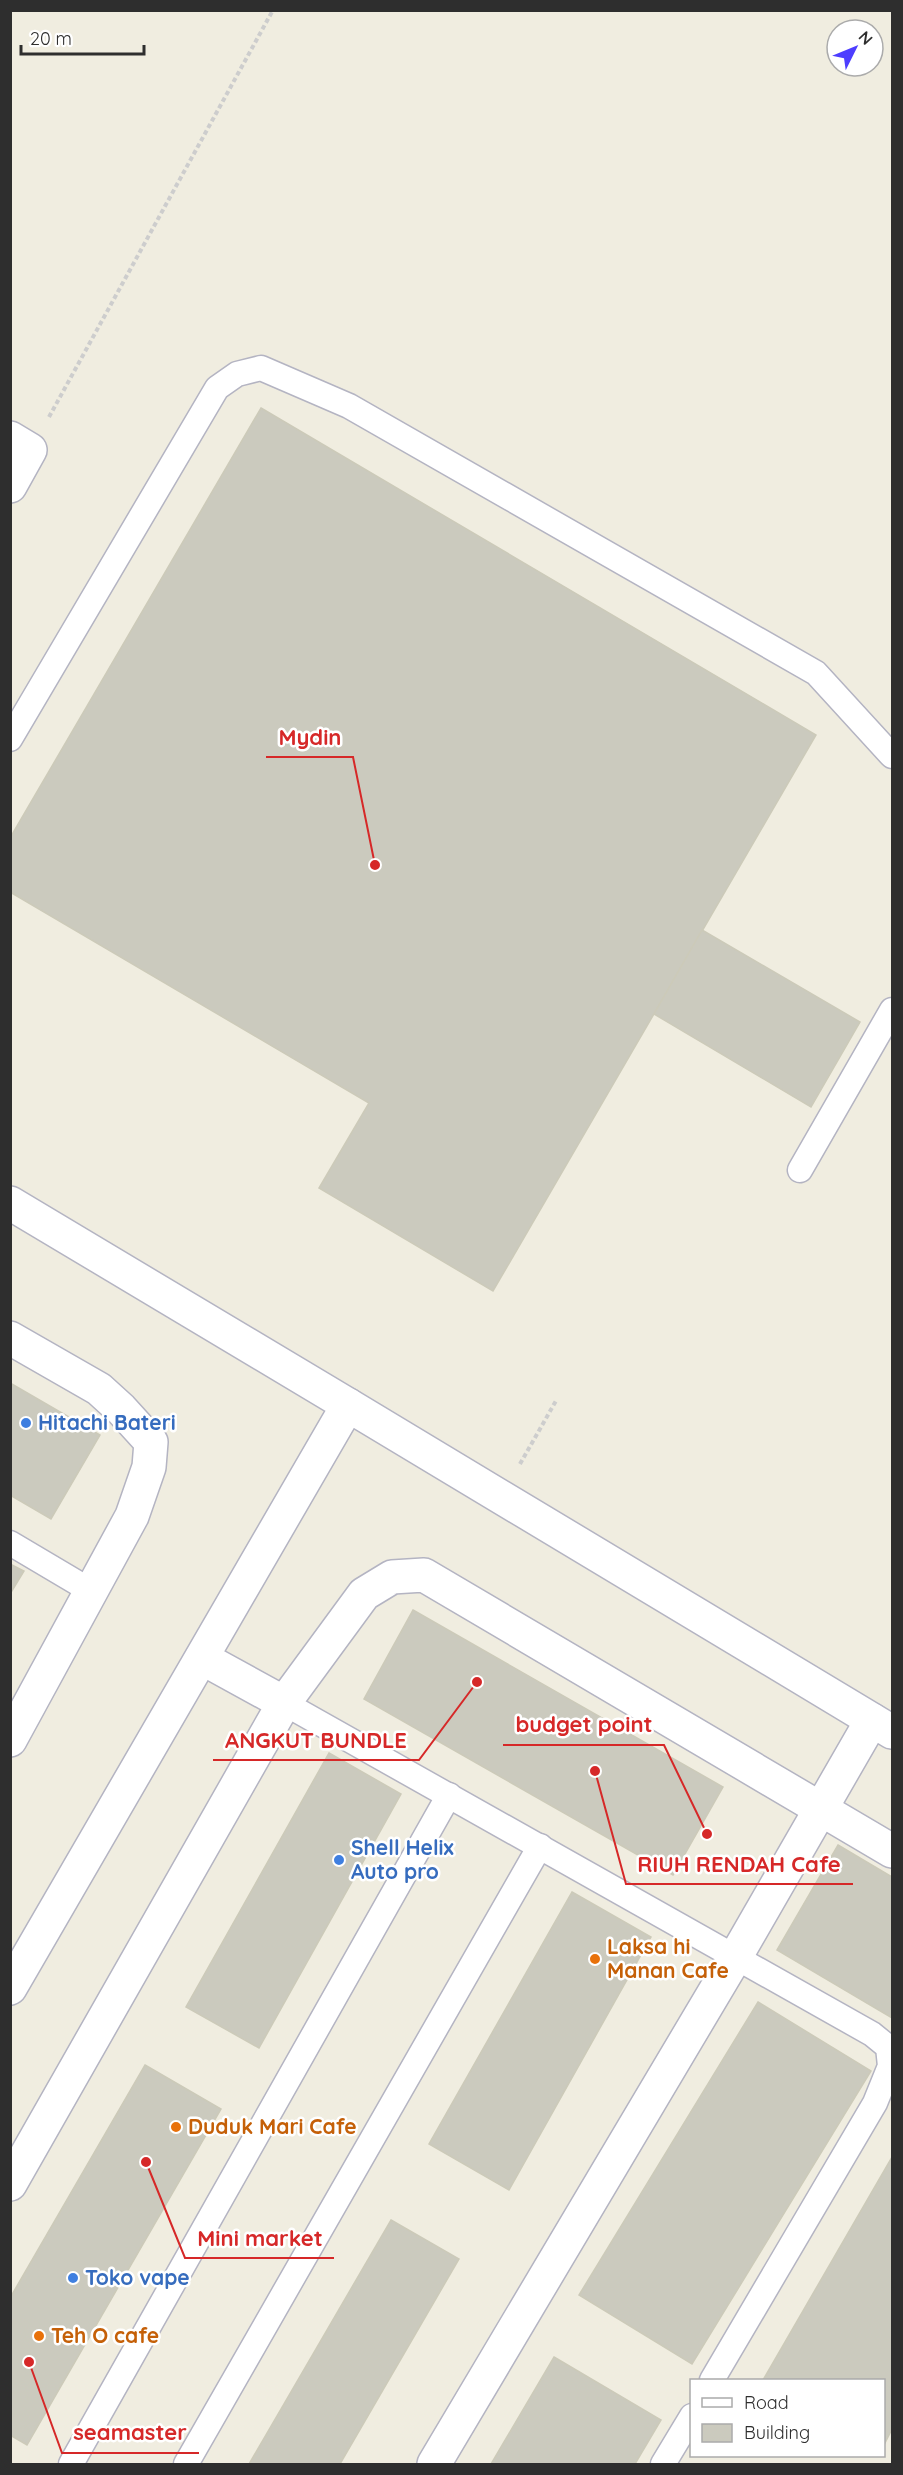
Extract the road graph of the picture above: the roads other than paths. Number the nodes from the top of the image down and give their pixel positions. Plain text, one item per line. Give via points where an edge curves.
1 (20, 444) edge
2 (10, 486) edge
3 (10, 739) edge
4 (892, 756) edge
5 (892, 1010) edge
6 (800, 1170) dead end
7 (10, 1203) edge
8 (10, 1338) edge
9 (348, 1405) junction
10 (10, 1543) edge
11 (91, 1591) junction
12 (202, 1658) junction
13 (284, 1703) junction
14 (882, 1726) edge
15 (10, 1740) edge
16 (449, 1795) junction
17 (820, 1809) junction
18 (540, 1846) junction
19 (892, 1851) edge
20 (736, 1956) junction
21 (10, 1988) edge
22 (10, 2184) edge
23 (713, 2379) edge
24 (690, 2419) edge
25 (71, 2464) edge
26 (186, 2464) edge
27 (434, 2464) edge
28 (663, 2464) edge

1 - 2 street
3 - 4 lane via 217,388 237,374 261,368 349,406 816,673
5 - 6 lane
7 - 9 street
8 - 11 street via 99,1389 151,1442 149,1467 132,1516
9 - 12 street
9 - 14 street
10 - 11 lane
11 - 15 street
12 - 13 street
12 - 21 street
13 - 16 lane
13 - 17 street via 364,1594 393,1577 424,1575
13 - 22 street
14 - 17 street
16 - 18 lane
16 - 25 lane
17 - 19 street
17 - 20 street
18 - 20 lane
18 - 26 lane
20 - 23 lane via 872,2034 888,2047 890,2066 875,2103
20 - 27 street
24 - 28 lane

